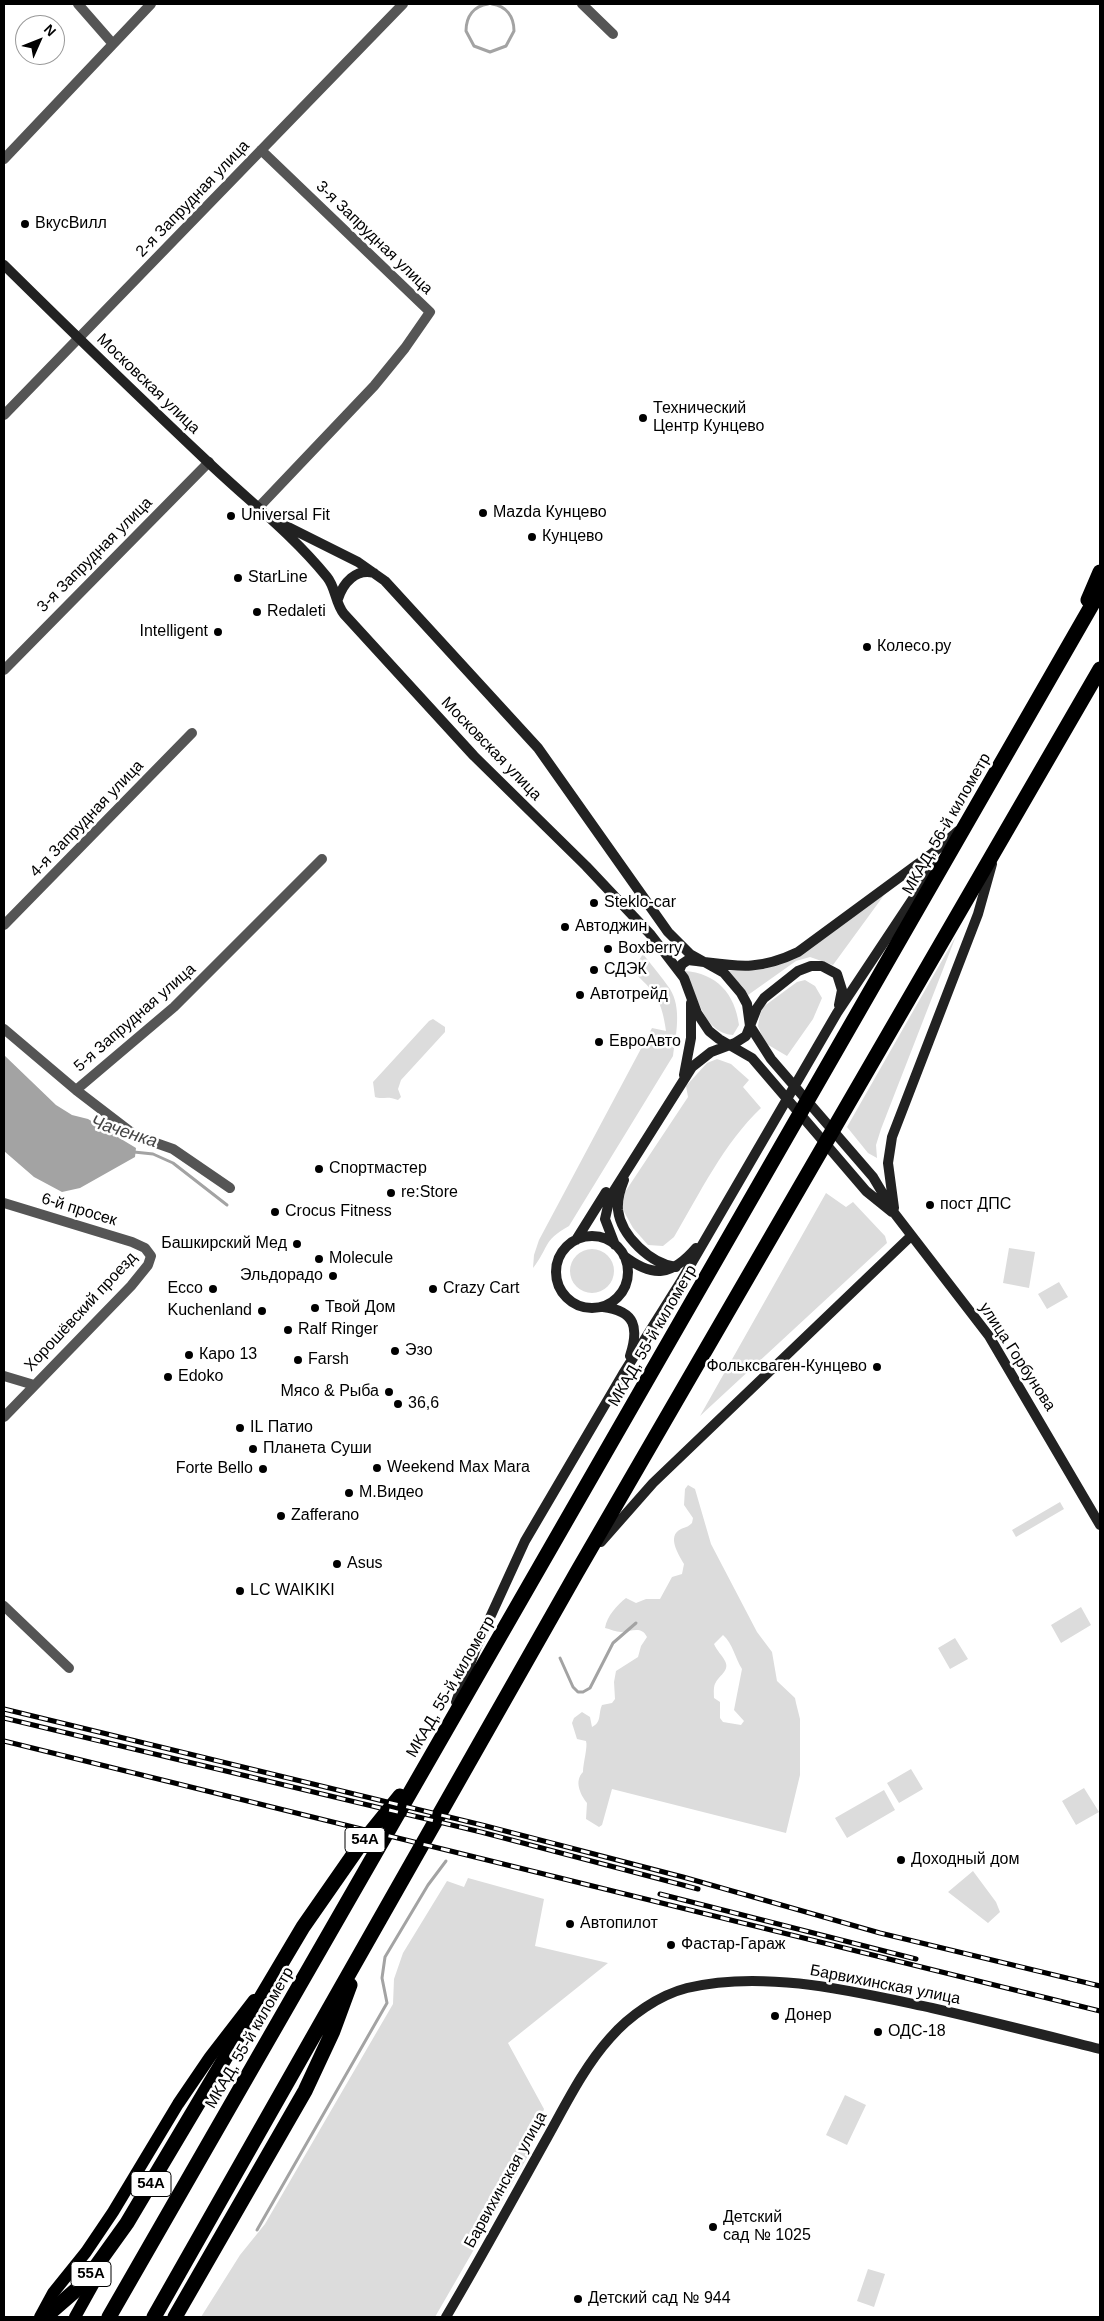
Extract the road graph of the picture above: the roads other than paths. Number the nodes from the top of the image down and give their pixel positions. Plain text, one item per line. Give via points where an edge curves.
1 (78, 4) edge
2 (151, 4) edge
3 (402, 4) edge
4 (582, 4) edge
5 (614, 34) dead end
6 (113, 44) junction
7 (261, 150) junction
8 (4, 159) edge
9 (4, 265) edge
10 (79, 339) junction
11 (4, 415) edge
12 (208, 462) junction
13 (258, 508) junction
14 (274, 520) junction
15 (1100, 572) edge
16 (377, 574) junction
17 (1100, 591) edge
18 (338, 599) junction
19 (1066, 648) junction
20 (1100, 669) edge
21 (4, 670) edge
22 (192, 733) dead end
23 (979, 804) junction
24 (958, 831) junction
25 (996, 848) junction
26 (322, 859) dead end
27 (4, 925) edge
28 (705, 962) junction
29 (679, 971) junction
30 (691, 997) junction
31 (837, 1013) junction
32 (750, 1026) junction
33 (4, 1029) edge
34 (729, 1045) junction
35 (824, 1074) joint
36 (683, 1078) junction
37 (76, 1090) junction
38 (630, 1165) junction
39 (890, 1178) junction
40 (230, 1188) dead end
41 (866, 1190) junction
42 (883, 1192) junction
43 (4, 1203) edge
44 (895, 1214) junction
45 (711, 1230) junction
46 (911, 1236) junction
47 (576, 1240) junction
48 (615, 1245) junction
49 (145, 1248) joint
50 (624, 1256) junction
51 (676, 1267) junction
52 (602, 1306) junction
53 (623, 1374) junction
54 (4, 1376) edge
55 (34, 1385) junction
56 (4, 1416) edge
57 (1100, 1525) edge
58 (578, 1572) junction
59 (4, 1606) edge
60 (69, 1668) dead end
61 (444, 1734) junction
62 (431, 1758) junction
63 (365, 1944) junction
64 (270, 1981) junction
65 (1100, 2049) edge
66 (127, 2223) junction
67 (195, 2284) junction
68 (40, 2317) edge
69 (45, 2317) edge
70 (75, 2317) edge
71 (109, 2317) edge
72 (154, 2317) edge
73 (174, 2317) edge
74 (181, 2317) edge
75 (446, 2317) edge

1 - 6 street
2 - 6 street
3 - 7 street, 2-я Запрудная улица
4 - 5 street
6 - 8 street
7 - 10 street, 2-я Запрудная улица
7 - 13 street, 3-я Запрудная улица via 430,312 374,386
9 - 10 street, Московская улица
10 - 11 street, 2-я Запрудная улица
10 - 12 street, Московская улица
12 - 13 street, Московская улица
12 - 21 street, 3-я Запрудная улица
13 - 14 street, Московская улица
14 - 16 street, Московская улица
14 - 18 street, Московская улица via 327,577
15 - 19 highway
16 - 18 street via 357,574 345,584
16 - 28 street, Московская улица via 526,733 658,920 678,944
17 - 19 highway, МКАД, 56-й километр
18 - 29 street, Московская улица via 340,610 474,756 586,866
19 - 23 highway, МКАД, 56-й километр
20 - 25 highway
22 - 27 street, 4-я Запрудная улица
23 - 24 street
23 - 35 highway, МКАД, 56-й километр
24 - 28 street via 798,952 777,962 755,966
24 - 31 street
25 - 39 street via 978,914 892,1137 888,1163
25 - 58 highway
26 - 37 street, 5-я Запрудная улица via 174,1007
28 - 29 street via 688,960
28 - 32 street, Московская улица via 724,974 741,993 749,1010
29 - 30 street, Московская улица
30 - 34 street, Московская улица via 696,1013 709,1031
30 - 36 street via 690,1038
31 - 32 street via 842,990 837,974 822,966 811,966 798,971 764,998
31 - 45 street
32 - 34 street via 746,1036
32 - 42 street, улица Горбунова via 771,1059
33 - 37 street
34 - 36 street via 706,1056
34 - 41 street, улица Горбунова via 752,1058 764,1070
35 - 61 highway, МКАД, 55-й километр
36 - 38 street
37 - 40 street via 136,1136 173,1149
38 - 47 street via 610,1186
38 - 48 street via 610,1197 605,1212 607,1228
38 - 51 street via 618,1201 622,1222 642,1250 662,1264
39 - 42 street via 889,1186
39 - 44 street
41 - 42 street via 874,1194
41 - 44 street, улица Горбунова
42 - 44 street, улица Горбунова
43 - 49 street, 6-й просек
44 - 46 street, улица Горбунова
45 - 51 street
45 - 53 street
46 - 57 street, улица Горбунова via 989,1336
46 - 58 street via 653,1483 620,1518
47 - 48 street via 596,1237
47 - 52 street via 558,1261 558,1282 564,1294 575,1303 588,1308
48 - 50 street
49 - 55 street, Хорошёвский проезд via 151,1256 148,1265
50 - 51 street via 650,1271
50 - 52 street via 628,1269 626,1283 614,1300
52 - 53 street via 624,1313 636,1330
53 - 61 street via 525,1541 476,1648
54 - 55 street
55 - 56 street, Хорошёвский проезд
58 - 63 highway
59 - 60 street
61 - 62 highway, МКАД, 55-й километр
62 - 64 highway, 54А via 358,1848
62 - 71 highway, МКАД, 55-й километр
63 - 67 highway via 333,2031 304,2091
63 - 72 highway
64 - 66 highway, 54А
64 - 68 main road via 210,2057 117,2205 86,2252 53,2293
65 - 75 street, Барвихинская улица via 900,2001 800,1984 719,1983 686,1988 664,1996 610,2037 581,2079
66 - 69 highway, 55А via 84,2283
66 - 70 main road, 54А
67 - 73 highway
67 - 74 main road

